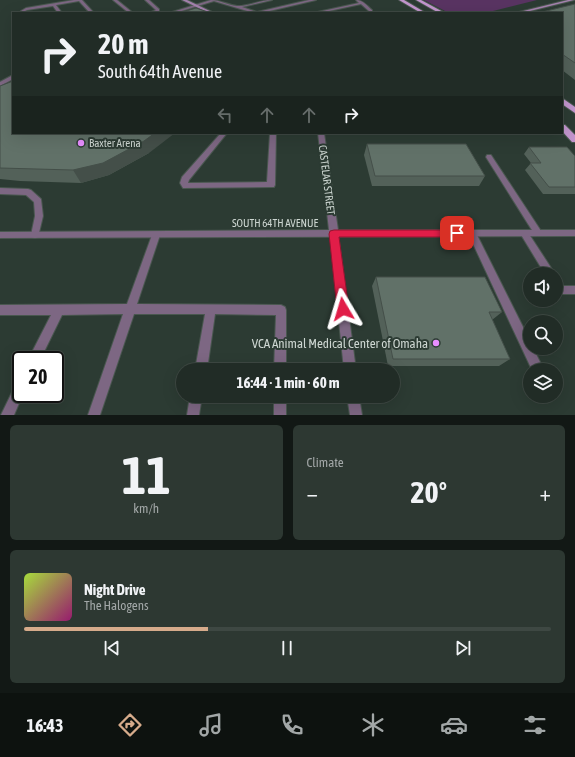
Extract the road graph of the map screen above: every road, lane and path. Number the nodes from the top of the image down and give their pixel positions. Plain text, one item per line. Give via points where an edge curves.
1 (80, 0) edge
2 (115, 0) edge
3 (147, 0) edge
4 (184, 0) edge
5 (214, 0) edge
6 (270, 0) edge
7 (314, 0) edge
8 (358, 0) edge
9 (401, 0) edge
10 (418, 0) edge
11 (572, 0) edge
12 (362, 3) junction
13 (54, 4) junction
14 (195, 6) junction
15 (238, 7) junction
16 (24, 12) edge
17 (59, 12) edge
18 (91, 12) edge
19 (130, 12) edge
20 (153, 12) edge
21 (174, 12) edge
22 (210, 12) edge
23 (254, 12) edge
24 (261, 12) edge
25 (320, 12) edge
26 (370, 12) edge
27 (422, 12) edge
28 (441, 12) edge
29 (521, 12) edge
30 (12, 78) edge
31 (0, 84) edge
32 (563, 101) edge
33 (575, 111) edge
34 (563, 128) edge
35 (223, 134) edge
36 (273, 134) edge
37 (321, 134) edge
38 (575, 140) edge
39 (489, 157) dead end
40 (0, 191) edge
41 (472, 233) junction
42 (524, 233) junction
43 (538, 233) junction
44 (575, 233) edge
45 (156, 234) junction
46 (334, 234) junction
47 (0, 235) edge
48 (35, 235) junction
49 (546, 267) edge
50 (563, 290) edge
51 (575, 290) edge
52 (130, 309) junction
53 (0, 310) edge
54 (58, 310) junction
55 (211, 310) junction
56 (38, 351) edge
57 (202, 363) edge
58 (280, 363) edge
59 (349, 363) edge
60 (535, 363) edge
61 (13, 403) edge
62 (195, 403) edge
63 (280, 403) edge
64 (354, 403) edge
65 (7, 415) edge
66 (94, 415) edge
67 (193, 415) edge
68 (280, 415) edge
69 (356, 415) edge

1 - 13 street
1 - 18 street
2 - 19 street
3 - 20 street via 158,10
4 - 14 main road
5 - 14 street
5 - 15 street
6 - 15 street
7 - 24 street
8 - 12 street
9 - 27 main road
10 - 28 main road
11 - 29 main road
12 - 25 street
12 - 26 street
13 - 16 street via 26,9
13 - 17 street
14 - 21 street
14 - 22 main road
15 - 23 street
30 - 31 street
32 - 33 main road
34 - 38 main road
35 - 36 street via 185,179 186,186 271,185
37 - 46 street, CASTELAR STREET
39 - 43 street
40 - 48 street via 28,192 38,201 39,216
41 - 42 street, SOUTH 64TH AVENUE
41 - 46 street, SOUTH 64TH AVENUE
41 - 60 street
42 - 43 street, SOUTH 64TH AVENUE
42 - 49 street
43 - 44 street, SOUTH 64TH AVENUE
45 - 46 street, SOUTH 64TH AVENUE
45 - 48 street, SOUTH 64TH AVENUE
45 - 52 street
46 - 59 street, CASTELAR STREET
47 - 48 street, SOUTH 64TH AVENUE
50 - 51 street
52 - 54 street
52 - 55 street
52 - 66 street
53 - 54 street
54 - 56 street
55 - 57 street
55 - 58 street via 281,310
61 - 65 street
62 - 67 street
63 - 68 street
64 - 69 street

